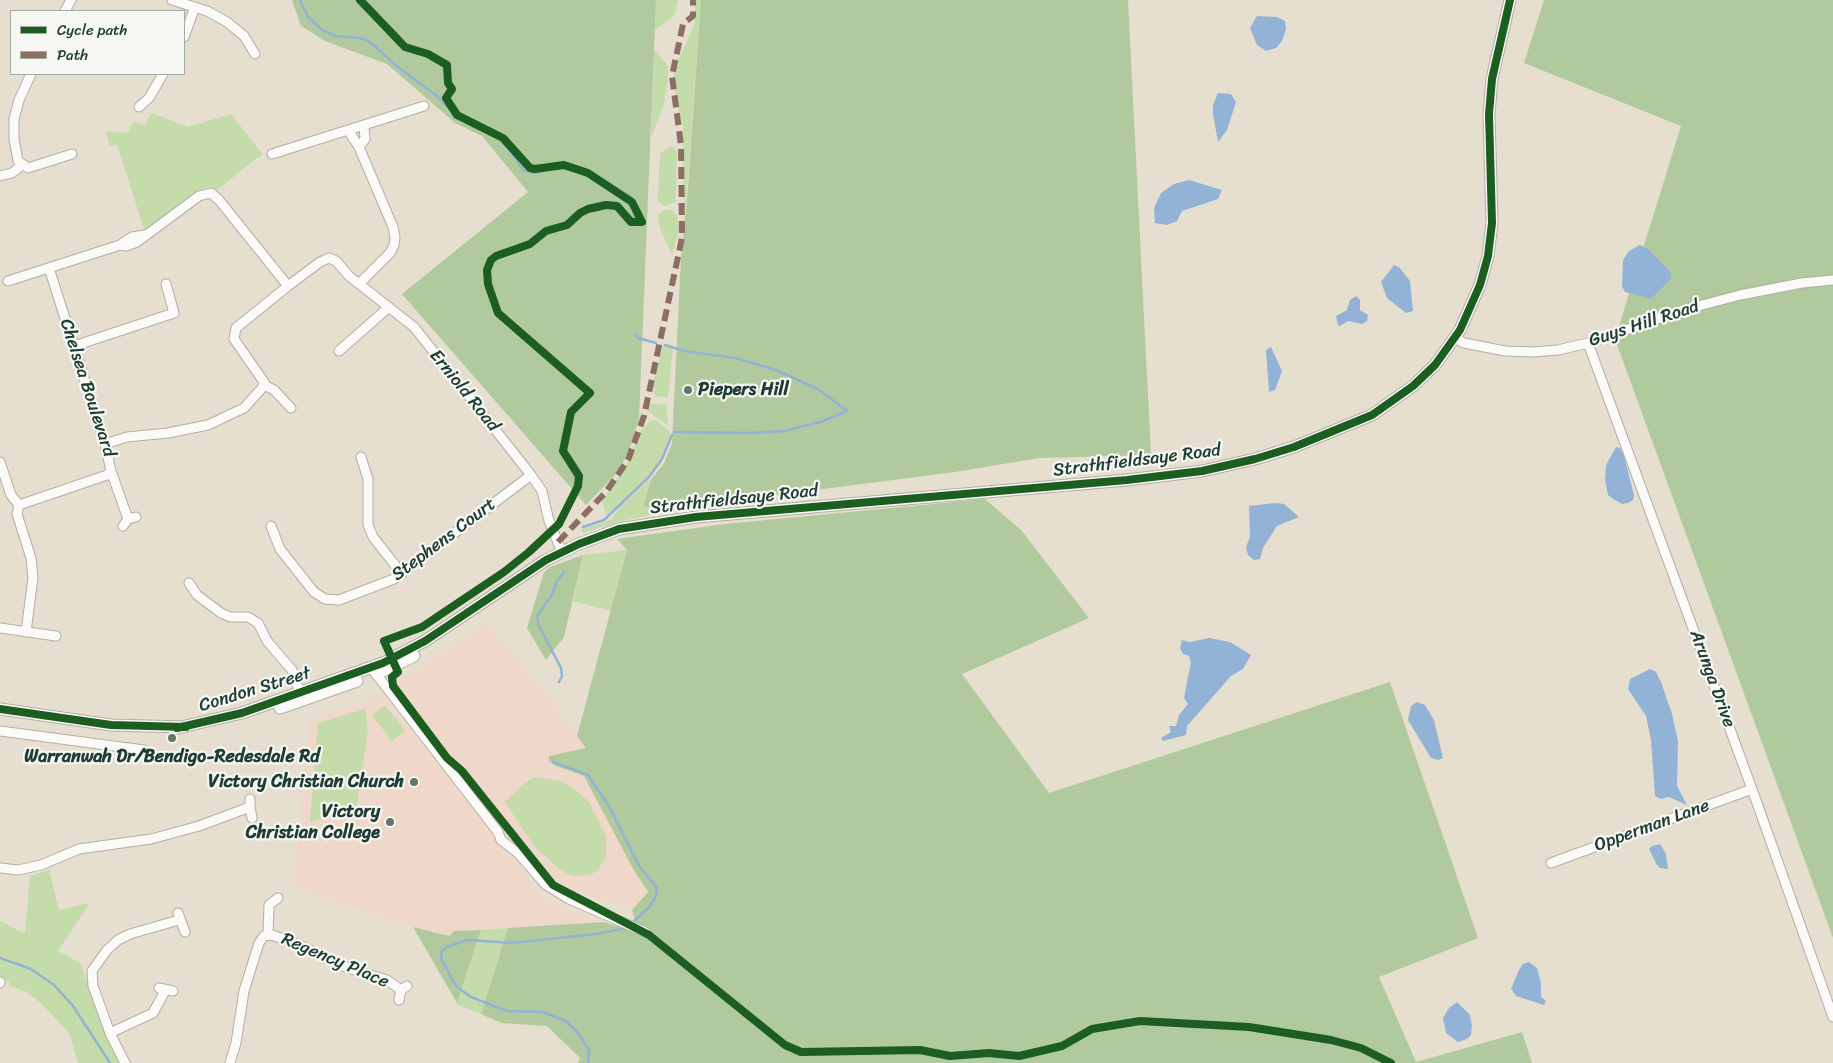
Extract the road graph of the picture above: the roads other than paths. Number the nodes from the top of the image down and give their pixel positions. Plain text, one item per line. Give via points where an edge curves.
1 (172, 0) edge
2 (1510, 0) edge
3 (195, 7) junction
4 (185, 34) edge
5 (255, 54) dead end
6 (31, 75) edge
7 (162, 75) edge
8 (424, 106) dead end
9 (139, 107) dead end
10 (364, 126) junction
11 (348, 130) junction
12 (359, 147) junction
13 (72, 154) dead end
14 (272, 154) dead end
15 (22, 165) junction
16 (0, 176) edge
17 (48, 268) junction
18 (8, 280) dead end
19 (1833, 280) edge
20 (166, 284) dead end
21 (359, 284) junction
22 (288, 286) junction
23 (389, 307) junction
24 (1455, 338) junction
25 (1588, 343) junction
26 (74, 346) junction
27 (339, 351) dead end
28 (264, 384) junction
29 (292, 409) dead end
30 (105, 444) junction
31 (361, 457) dead end
32 (0, 462) edge
33 (111, 471) junction
34 (531, 475) junction
35 (19, 505) junction
36 (129, 520) dead end
37 (271, 526) dead end
38 (562, 552) junction
39 (402, 574) junction
40 (189, 583) dead end
41 (0, 628) edge
42 (26, 632) junction
43 (56, 636) dead end
44 (373, 671) junction
45 (300, 693) junction
46 (0, 709) edge
47 (177, 728) junction
48 (0, 731) edge
49 (144, 750) dead end
50 (1752, 789) junction
51 (252, 818) dead end
52 (1551, 863) dead end
53 (0, 868) edge
54 (278, 898) dead end
55 (185, 932) dead end
56 (645, 932) dead end
57 (268, 935) junction
58 (165, 990) dead end
59 (400, 1000) dead end
60 (1833, 1017) edge
61 (110, 1033) junction
62 (125, 1063) edge
63 (230, 1063) edge

1 - 3 street
2 - 24 main road, Strathfieldsaye Road via 1495,58 1491,96 1492,223 1488,256 1476,297
3 - 4 street
3 - 5 street via 236,29 248,40
6 - 15 street via 14,119 16,154
7 - 9 street via 149,98
8 - 10 street
10 - 11 street
10 - 12 street via 365,138
11 - 12 street
11 - 14 street
12 - 21 street via 392,226 395,242 390,253
13 - 15 street via 31,167
15 - 16 street
17 - 18 street
17 - 22 street via 120,245 133,244 199,196 211,193
17 - 26 street, Chelsea Boulevard
19 - 25 street, Guys Hill Road via 1740,295 1683,310
20 - 26 street via 174,313
21 - 22 street, Erniold Road via 329,258
21 - 23 street, Erniold Road
22 - 28 street via 234,332 234,339 262,375
23 - 27 street
23 - 34 street, Erniold Road via 418,332
24 - 25 street, Guys Hill Road via 1478,347 1520,353 1558,350
24 - 38 main road, Strathfieldsaye Road via 1435,365 1413,386 1372,415 1294,447 1233,465 1156,477 664,521 604,533
25 - 50 street, Arunga Drive
26 - 30 street, Chelsea Boulevard
28 - 29 street
28 - 30 street via 253,395 246,396 234,412 208,424 168,434 126,437
30 - 33 street, Chelsea Boulevard
31 - 39 street via 367,474 368,525 373,537
32 - 35 street via 11,495
33 - 35 street, Chelsea Boulevard
33 - 36 street
34 - 38 street, Erniold Road via 542,491 549,521
34 - 39 street, Stephens Court
35 - 42 street via 17,514 33,578
37 - 39 street, Stephens Court via 280,549 314,592 325,599 339,600
38 - 44 main road, Condon Street
40 - 45 street via 197,596 224,614 248,617 258,623 266,642 292,670
41 - 42 street
42 - 43 street
44 - 45 main road, Condon Street
44 - 47 main road, Condon Street via 256,716 218,726
44 - 56 street via 501,840 518,853 546,885 569,899
45 - 47 main road, Condon Street via 226,718
46 - 47 main road, Condon Street via 111,726
48 - 49 street
50 - 52 street, Opperman Lane
50 - 60 street, Arunga Drive
51 - 53 street via 250,803 199,826 151,839 89,846 42,865 18,870
54 - 57 street, Regency Place via 268,907
55 - 61 street via 179,916 123,937 111,945 96,964 92,980
57 - 59 street, Regency Place via 404,988
57 - 63 street, Regency Place via 260,941 246,985
58 - 61 street via 153,1013
61 - 62 street

